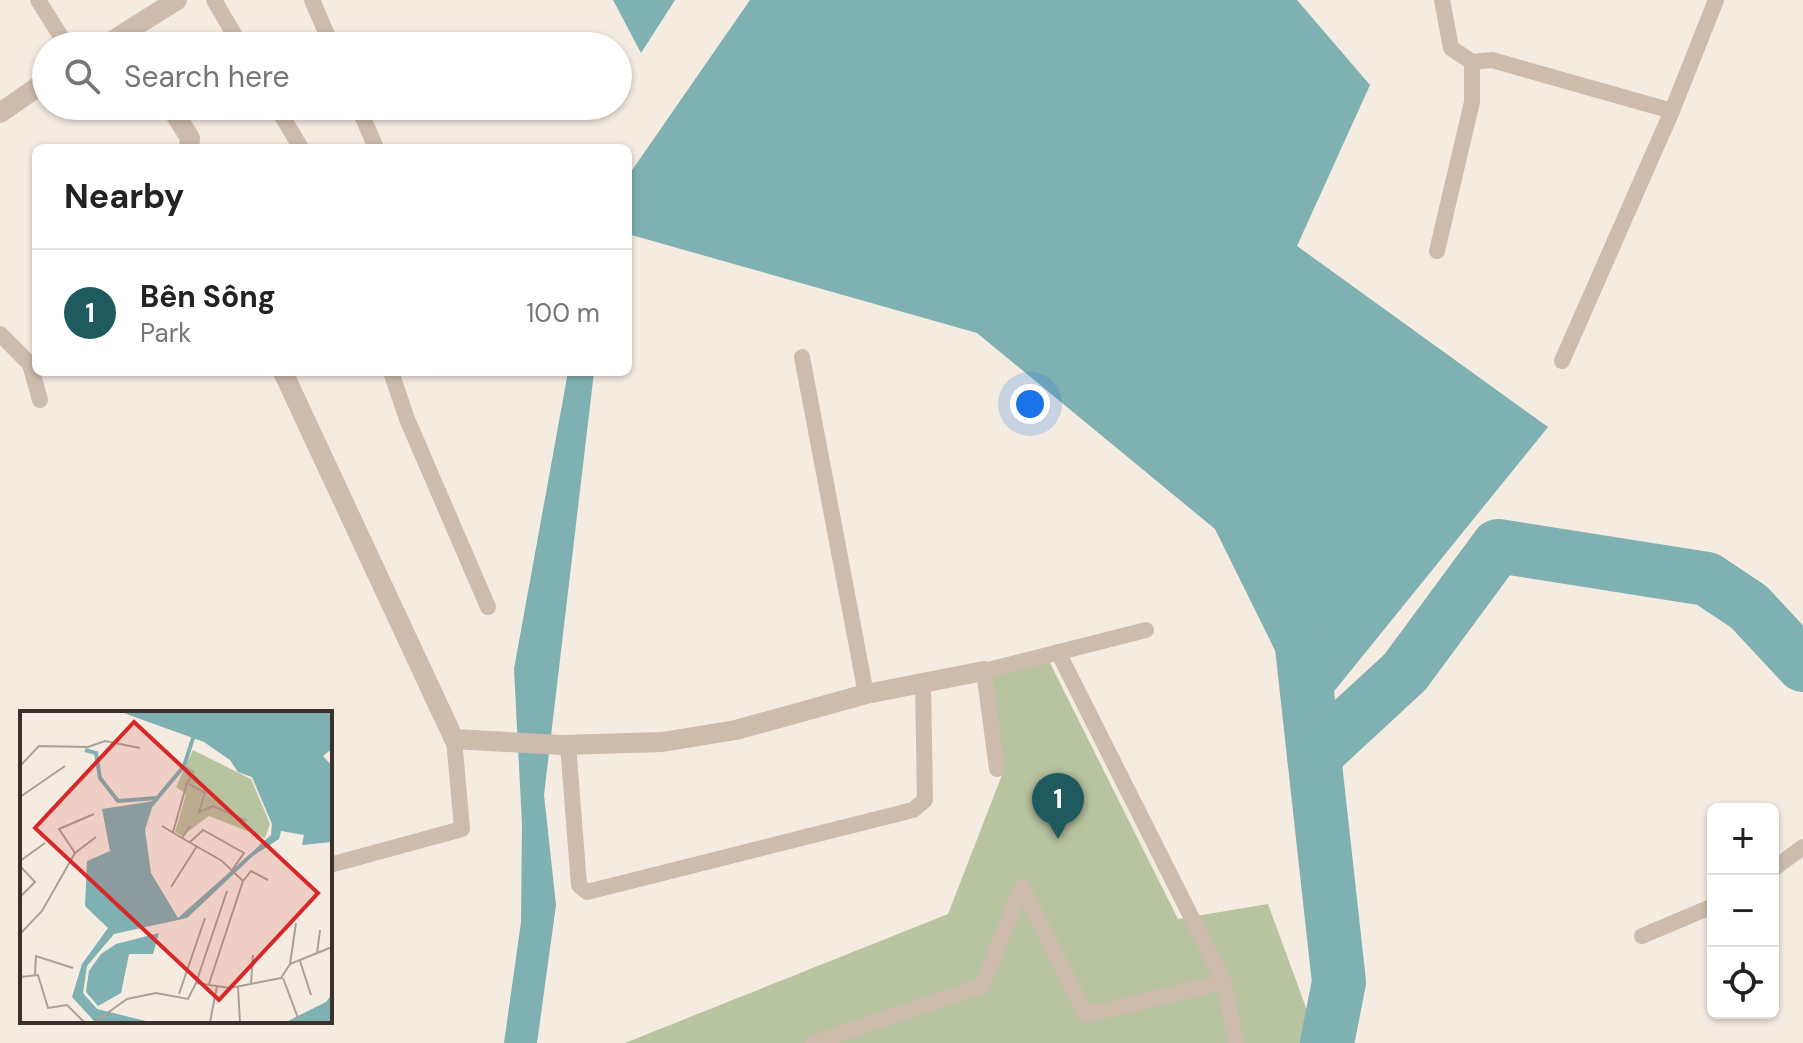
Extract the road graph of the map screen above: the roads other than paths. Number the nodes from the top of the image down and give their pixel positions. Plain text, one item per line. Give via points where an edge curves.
1 (38, 0) edge
2 (177, 0) edge
3 (214, 0) edge
4 (312, 0) edge
5 (1442, 0) edge
6 (1716, 0) edge
7 (58, 32) edge
8 (139, 32) edge
9 (233, 32) edge
10 (326, 32) edge
11 (1472, 62) junction
12 (32, 91) edge
13 (1672, 111) junction
14 (0, 113) edge
15 (179, 120) edge
16 (284, 120) edge
17 (364, 120) edge
18 (189, 144) edge
19 (299, 144) edge
20 (374, 144) edge
21 (1437, 251) dead end
22 (0, 334) edge
23 (802, 357) dead end
24 (1562, 361) dead end
25 (32, 371) edge
26 (33, 376) edge
27 (285, 376) edge
28 (392, 376) edge
29 (40, 400) dead end
30 (488, 607) dead end
31 (1146, 630) dead end
32 (1058, 652) junction
33 (984, 671) junction
34 (923, 683) junction
35 (866, 694) junction
36 (454, 739) junction
37 (565, 745) junction
38 (997, 769) dead end
39 (1803, 847) edge
40 (332, 864) edge
41 (1779, 865) edge
42 (1707, 909) edge
43 (1642, 936) dead end
44 (1224, 982) junction
45 (813, 1043) edge
46 (1236, 1043) edge

1 - 7 lane
2 - 8 street
3 - 9 lane
4 - 10 lane
5 - 11 lane via 1451,48
6 - 13 lane
11 - 13 lane via 1492,60
11 - 21 lane via 1472,102
12 - 14 street
13 - 24 lane
15 - 18 street
16 - 19 lane
17 - 20 lane
22 - 25 lane
23 - 35 lane
26 - 29 lane
27 - 36 street
28 - 30 lane
31 - 32 lane
32 - 33 lane
32 - 44 lane
33 - 34 street
33 - 38 lane
34 - 35 street
34 - 37 lane via 925,800 913,810 587,892 579,885
35 - 37 street via 695,737
36 - 37 street
36 - 40 lane via 462,829
39 - 41 lane
42 - 43 lane
44 - 45 lane via 1086,1015 1022,887 982,986
44 - 46 lane

